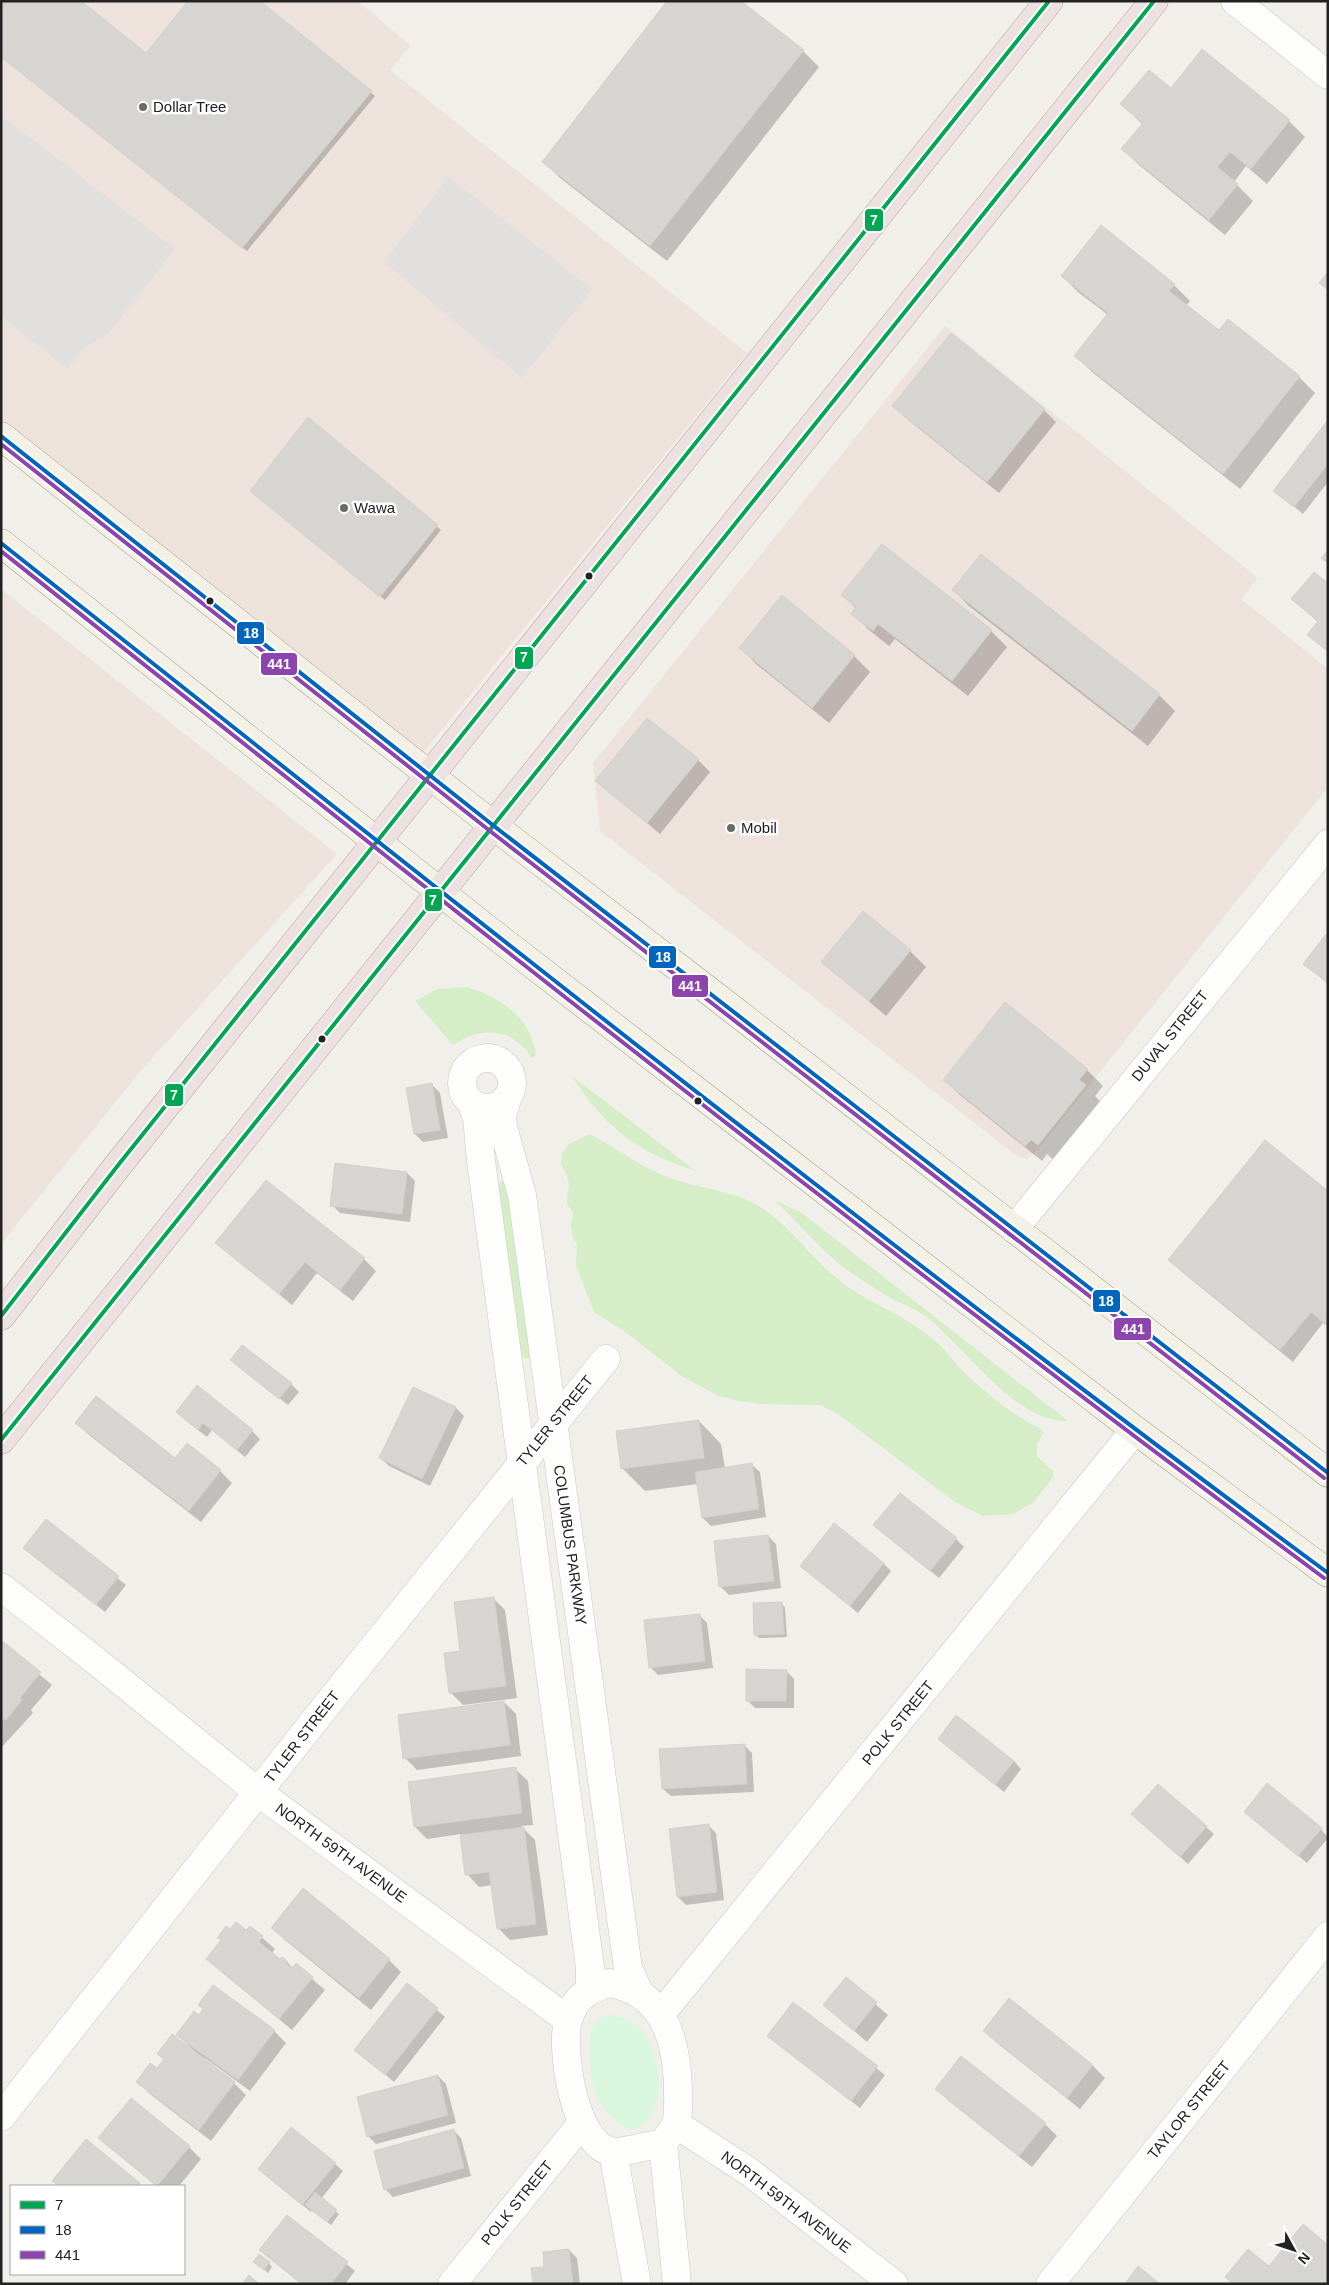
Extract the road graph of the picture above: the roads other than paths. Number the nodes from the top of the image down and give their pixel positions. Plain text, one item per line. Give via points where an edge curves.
1 (1049, 1) edge
2 (1154, 1) edge
3 (1235, 1) edge
4 (1328, 75) edge
5 (1, 436) edge
6 (1, 543) edge
7 (431, 775) junction
8 (494, 826) junction
9 (377, 841) junction
10 (1328, 844) edge
11 (440, 892) junction
12 (507, 1098) junction
13 (472, 1104) junction
14 (1014, 1229) junction
15 (1, 1316) edge
16 (606, 1358) dead end
17 (554, 1422) junction
18 (1135, 1430) junction
19 (1, 1440) edge
20 (522, 1462) junction
21 (1328, 1474) edge
22 (1328, 1573) edge
23 (1, 1588) edge
24 (258, 1792) junction
25 (1328, 1936) edge
26 (590, 1990) junction
27 (639, 1992) junction
28 (660, 2015) junction
29 (568, 2020) junction
30 (1, 2117) edge
31 (582, 2123) junction
32 (670, 2134) junction
33 (613, 2152) junction
34 (452, 2284) edge
35 (636, 2284) edge
36 (677, 2284) edge
37 (894, 2284) edge
38 (1050, 2284) edge

1 - 7 highway
2 - 8 highway
3 - 4 street
5 - 7 main road
6 - 9 main road
7 - 8 main road
7 - 9 highway
8 - 11 highway
8 - 14 main road
9 - 11 main road
9 - 15 highway
10 - 14 street, DUVAL STREET
11 - 18 main road
11 - 19 highway
12 - 13 street via 490,1109
12 - 13 street via 512,1090 509,1070 503,1063 484,1058 474,1061 462,1077 465,1096
12 - 17 street, COLUMBUS PARKWAY via 503,1127 522,1195
13 - 20 street via 477,1118
14 - 21 main road
16 - 17 street, TYLER STREET
17 - 20 street, TYLER STREET
17 - 27 street, COLUMBUS PARKWAY via 625,1950 628,1968
18 - 22 main road
18 - 28 street, POLK STREET
20 - 24 street, TYLER STREET
20 - 26 street via 590,1967
23 - 24 street, NORTH 59TH AVENUE
24 - 29 street, NORTH 59TH AVENUE
24 - 30 street, TYLER STREET
25 - 38 street, TAYLOR STREET
26 - 27 street via 608,1983 624,1985
26 - 29 street via 576,2002
27 - 28 street
28 - 32 street via 668,2027 678,2076
29 - 31 street via 566,2047 573,2097
31 - 33 street via 596,2143
31 - 34 street, POLK STREET
32 - 33 street
32 - 36 street
32 - 37 street, NORTH 59TH AVENUE via 748,2171
33 - 35 street

